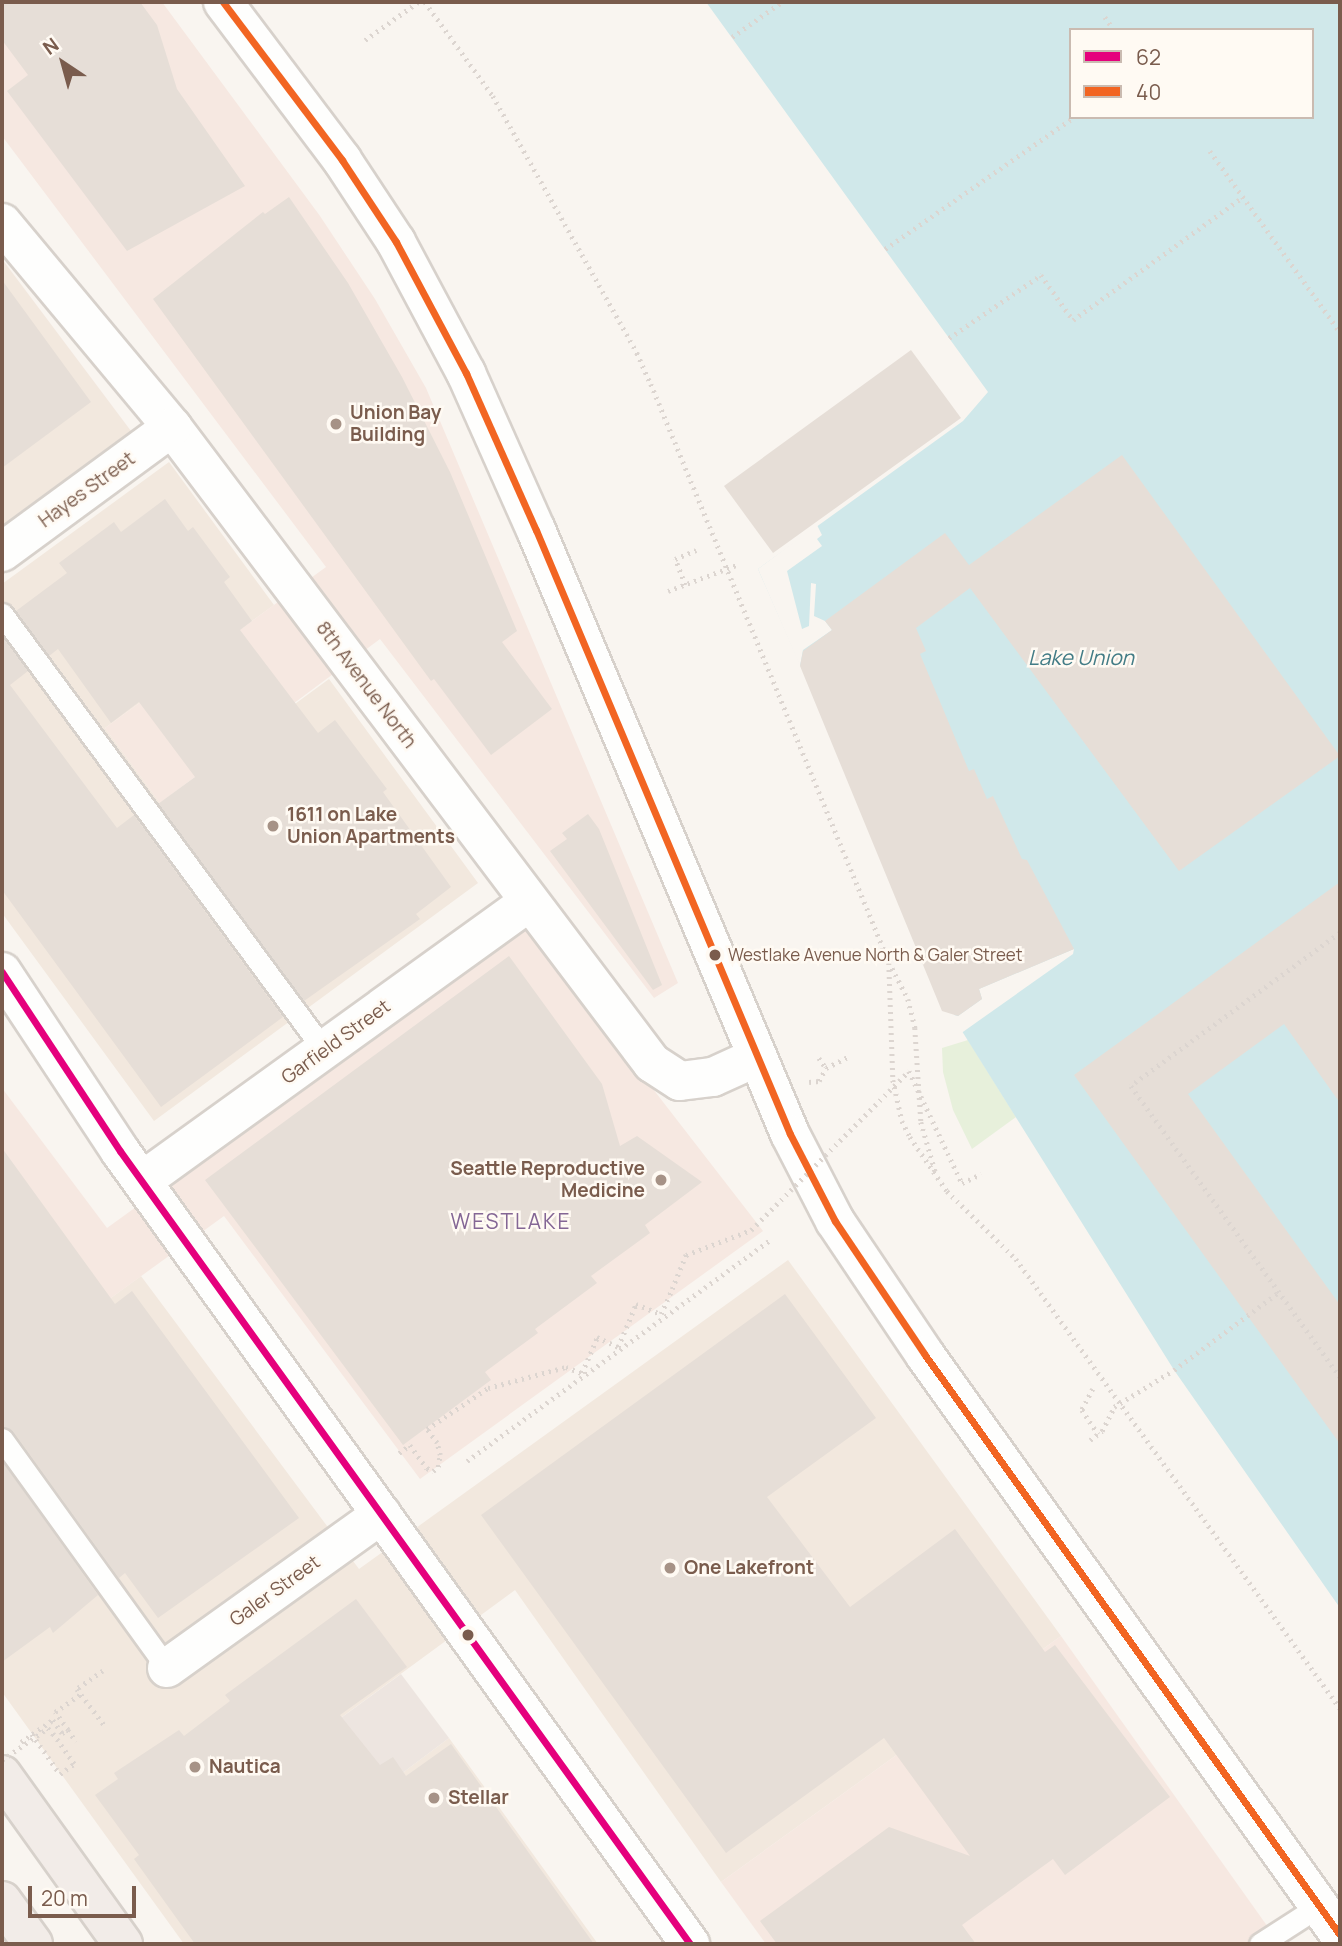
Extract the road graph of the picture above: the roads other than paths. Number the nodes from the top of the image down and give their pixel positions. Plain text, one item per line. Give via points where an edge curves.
1 (223, 2) edge
2 (2, 223) edge
3 (172, 427) junction
4 (2, 552) edge
5 (2, 614) edge
6 (529, 902) junction
7 (3, 975) edge
8 (324, 1050) junction
9 (757, 1057) junction
10 (142, 1181) junction
11 (2, 1439) edge
12 (382, 1514) junction
13 (167, 1668) joint
14 (2, 1775) edge
15 (2, 1901) edge
16 (1330, 1921) edge
17 (33, 1944) edge
18 (123, 1944) edge
19 (690, 1944) edge
20 (1260, 1944) edge

1 - 9 main road via 342,160 396,242 466,373
2 - 3 main road, 8th Avenue North
3 - 4 main road, Hayes Street
3 - 6 main road, 8th Avenue North
5 - 8 lane
6 - 8 main road, Garfield Street
6 - 9 main road, 8th Avenue North via 652,1063 680,1081 713,1077
7 - 10 main road
8 - 10 main road, Garfield Street
9 - 16 main road via 835,1221 925,1355
10 - 12 main road
11 - 13 lane
12 - 13 main road, Galer Street
12 - 19 main road
14 - 18 highway
15 - 17 highway
16 - 20 lane

